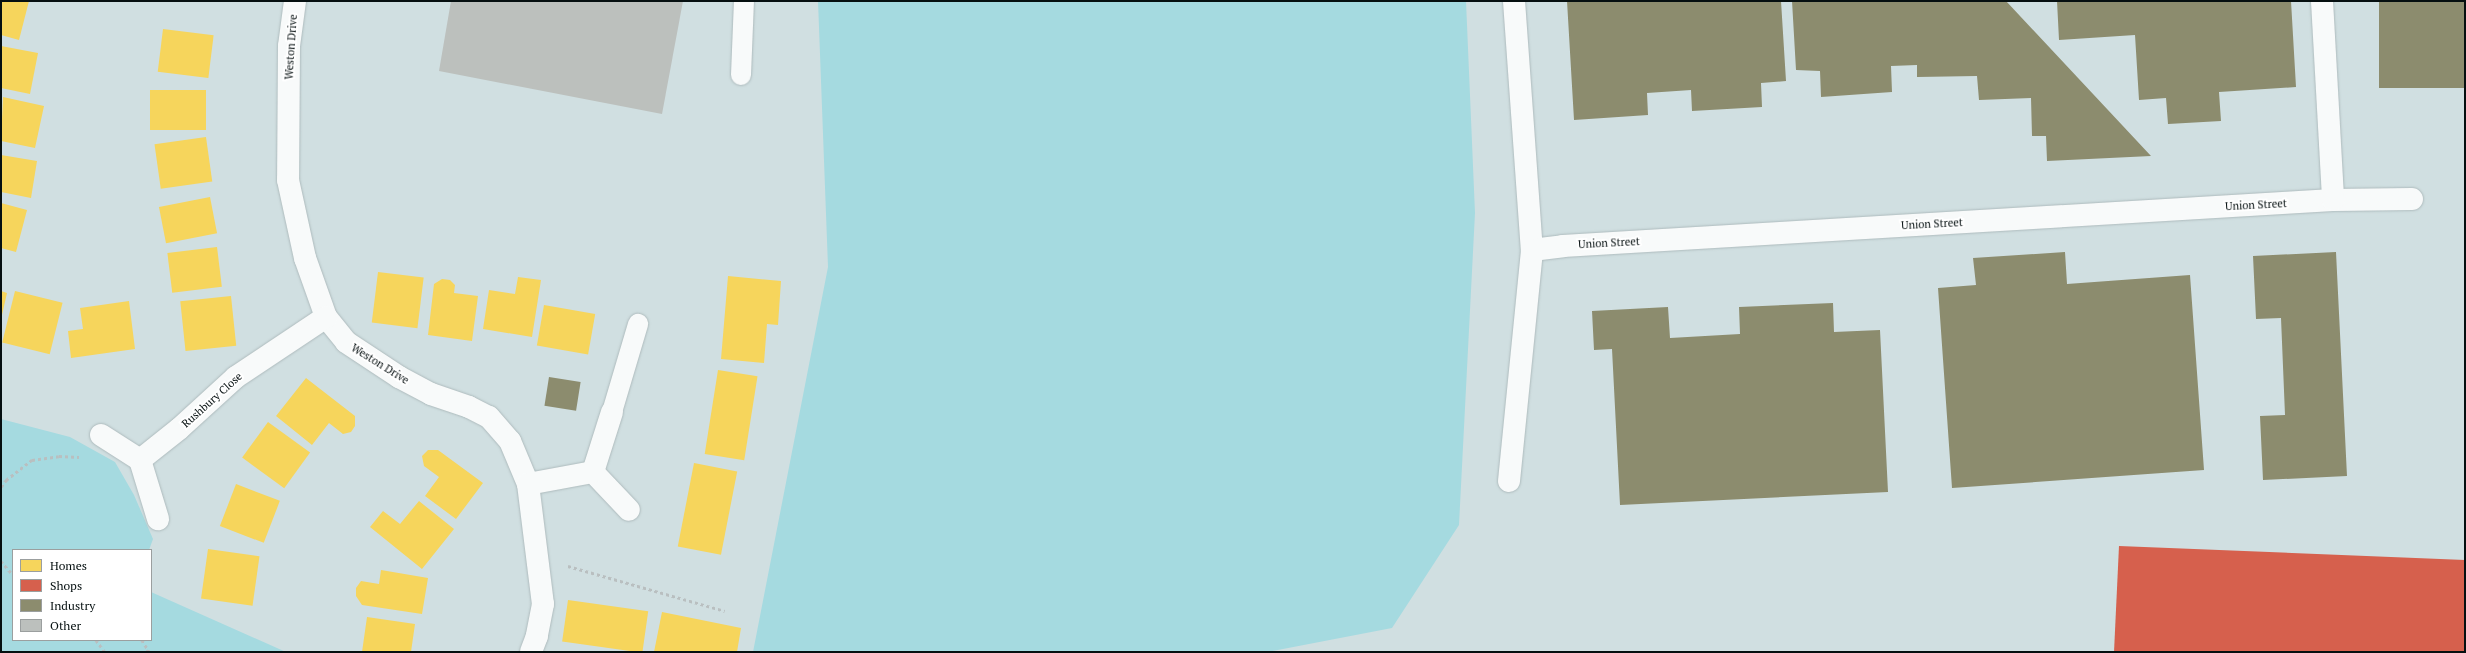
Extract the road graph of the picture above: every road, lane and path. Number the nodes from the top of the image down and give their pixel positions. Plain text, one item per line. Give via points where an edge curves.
1 (295, 1) edge
2 (744, 1) edge
3 (1514, 1) edge
4 (2322, 1) edge
5 (741, 75) dead end
6 (2333, 200) junction
7 (2412, 200) dead end
8 (1532, 250) junction
9 (326, 317) junction
10 (638, 324) dead end
11 (612, 412) joint
12 (101, 435) joint
13 (140, 460) junction
14 (593, 472) junction
15 (1509, 481) dead end
16 (528, 484) junction
17 (1, 487) edge
18 (629, 510) dead end
19 (158, 519) dead end
20 (538, 557) junction
21 (1, 561) edge
22 (12, 574) edge
23 (725, 611) dead end
24 (97, 641) edge
25 (142, 641) edge
26 (105, 652) edge
27 (148, 652) edge
28 (531, 652) edge

1 - 9 street, Weston Drive via 290,46 288,180 305,258
2 - 5 lane
3 - 8 street
4 - 6 street
6 - 7 street, Union Street
6 - 8 street, Union Street via 1563,246
8 - 15 street
9 - 13 street, Rushbury Close via 236,377 179,429
9 - 16 street, Weston Drive via 346,342 399,377 430,394 469,407 489,417 510,441
10 - 11 lane
11 - 14 street
12 - 13 street
12 - 17 path via 84,457 59,456 32,460
13 - 19 street
14 - 16 street
14 - 18 street
16 - 20 street, Weston Drive
20 - 23 path
20 - 28 street, Weston Drive via 543,604
21 - 22 path
24 - 26 path
25 - 27 path

